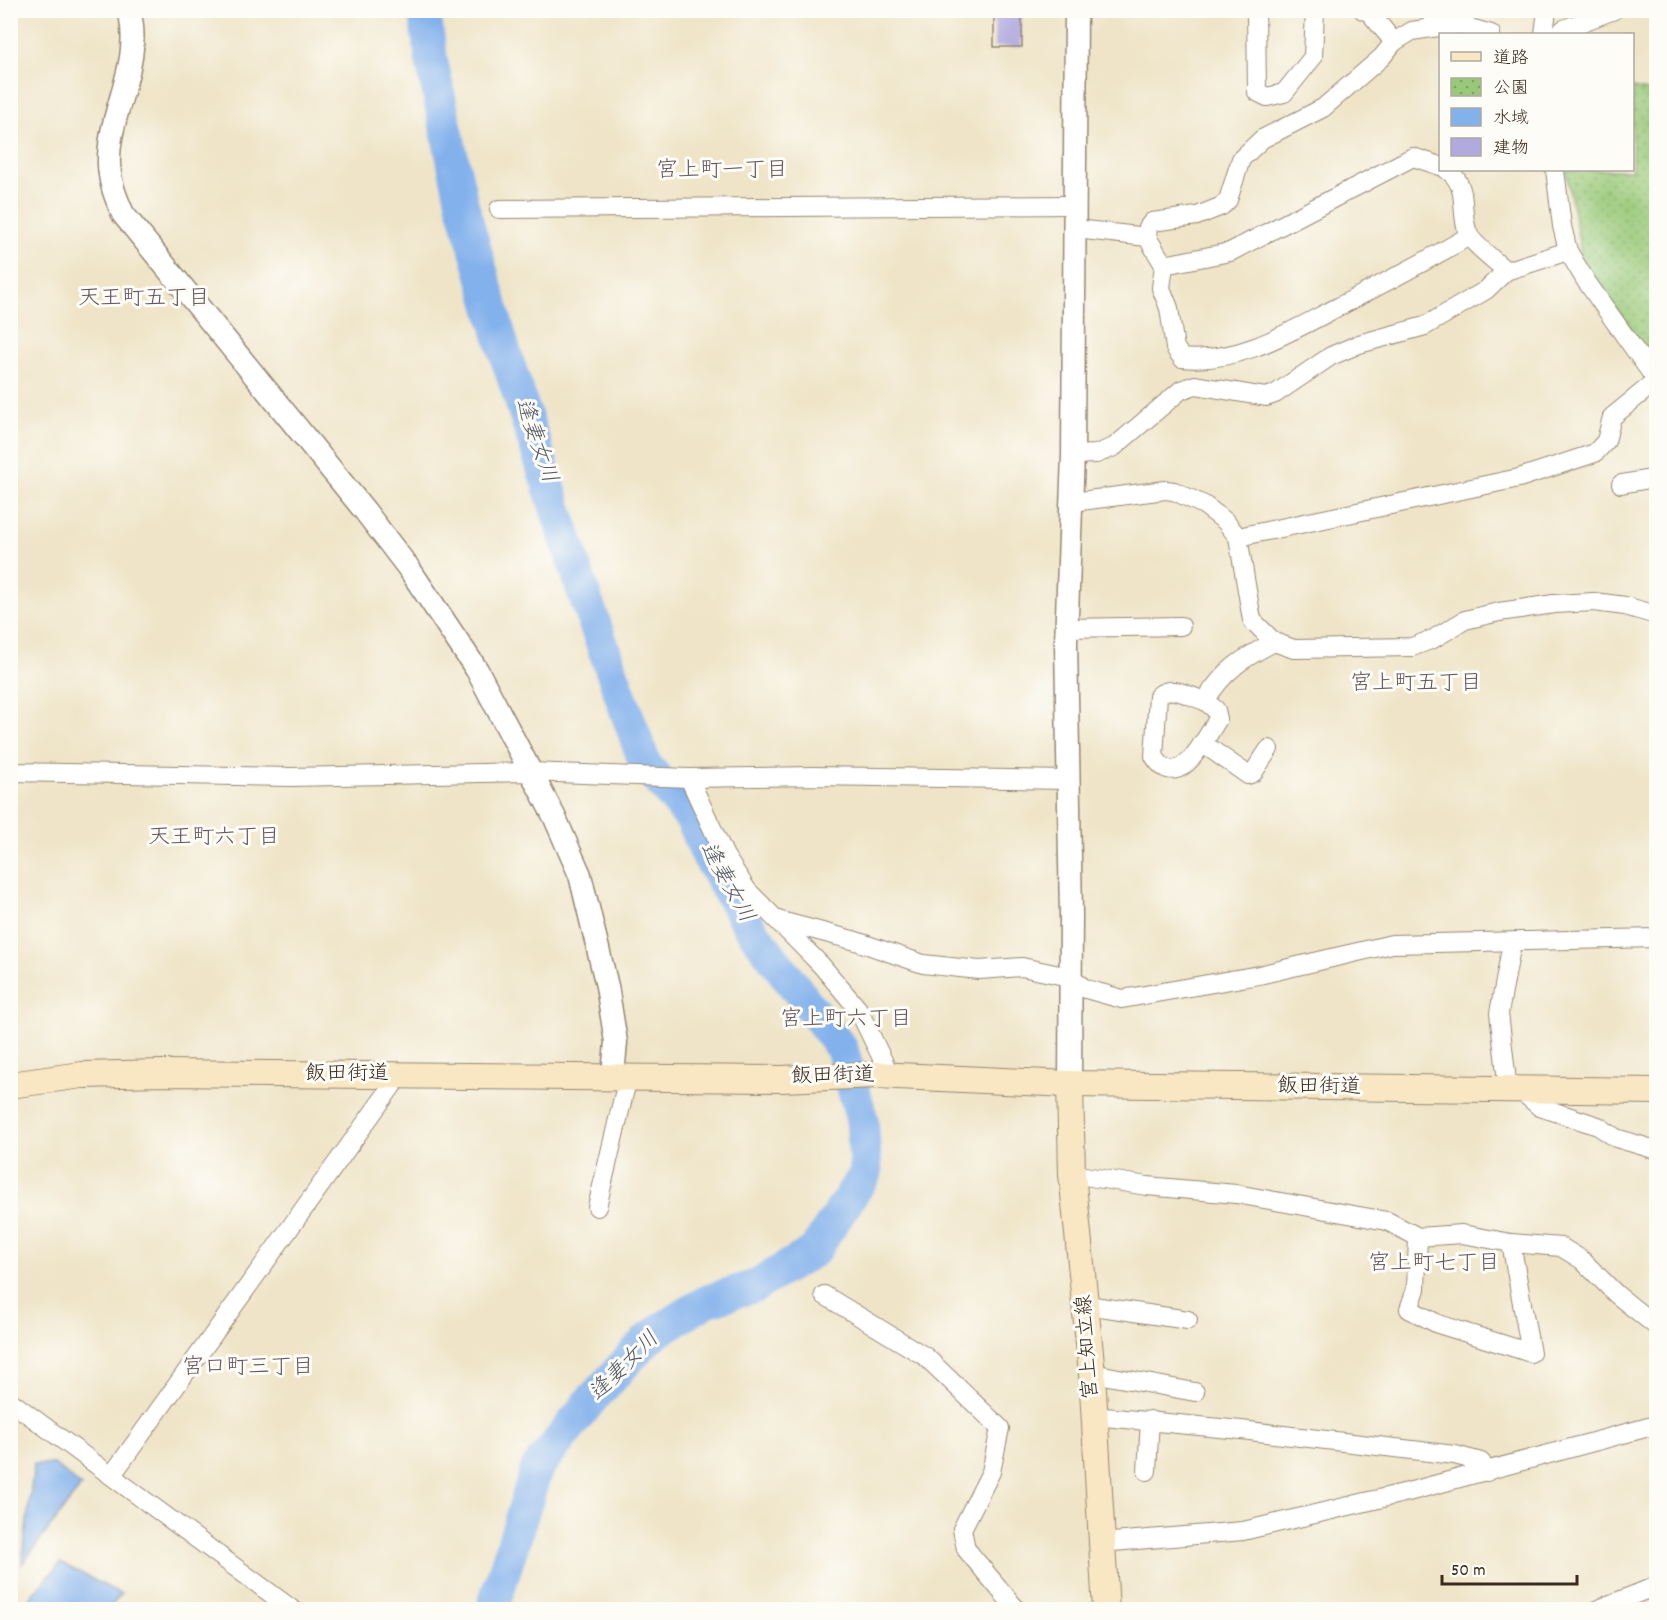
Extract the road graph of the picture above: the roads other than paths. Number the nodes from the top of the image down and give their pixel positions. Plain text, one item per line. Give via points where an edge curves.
1 (129, 10) edge
2 (1076, 10) edge
3 (1256, 10) edge
4 (1315, 10) edge
5 (1363, 10) edge
6 (1548, 10) edge
7 (1614, 10) edge
8 (1433, 20) edge
9 (1487, 33) edge
10 (1544, 33) edge
11 (1559, 33) edge
12 (1394, 42) junction
13 (1439, 166) edge
14 (1448, 171) edge
15 (1555, 171) edge
16 (1075, 205) junction
17 (499, 209) dead end
18 (1076, 230) junction
19 (1469, 236) junction
20 (1147, 237) junction
21 (1568, 251) junction
22 (1164, 265) junction
23 (1506, 271) junction
24 (1656, 380) edge
25 (1074, 454) junction
26 (1656, 478) edge
27 (1621, 484) dead end
28 (1073, 502) junction
29 (1238, 537) junction
30 (1656, 615) edge
31 (1181, 626) dead end
32 (1067, 628) junction
33 (1274, 642) junction
34 (1204, 701) junction
35 (1202, 743) junction
36 (1269, 748) dead end
37 (10, 772) edge
38 (530, 772) junction
39 (684, 777) junction
40 (1068, 780) junction
41 (777, 920) junction
42 (1656, 938) edge
43 (1512, 943) junction
44 (1069, 977) junction
45 (400, 1076) junction
46 (620, 1076) junction
47 (884, 1076) junction
48 (1070, 1084) junction
49 (10, 1085) edge
50 (1515, 1091) junction
51 (1656, 1091) edge
52 (1656, 1150) edge
53 (1072, 1174) junction
54 (597, 1207) dead end
55 (1418, 1237) junction
56 (1511, 1243) junction
57 (824, 1295) dead end
58 (1087, 1305) junction
59 (1188, 1320) dead end
60 (1656, 1326) edge
61 (1092, 1372) junction
62 (1195, 1392) dead end
63 (10, 1401) edge
64 (1094, 1416) junction
65 (1150, 1420) junction
66 (1656, 1425) edge
67 (1147, 1471) dead end
68 (1487, 1472) junction
69 (112, 1475) junction
70 (1101, 1543) junction
71 (1656, 1586) edge
72 (293, 1610) edge
73 (1017, 1610) edge
74 (1106, 1610) edge
75 (1596, 1610) edge

1 - 38 street via 133,59 112,134 109,164 112,189 123,214 410,570 477,670
2 - 16 street
3 - 4 street via 1257,92 1267,97 1284,93 1313,57
5 - 12 street via 1370,12
6 - 10 street
7 - 11 street
8 - 9 street
8 - 12 street
12 - 20 street via 1323,108 1262,139 1241,159 1228,200 1222,206 1197,216 1152,222
13 - 22 street via 1413,157 1230,252
14 - 19 street via 1462,190
15 - 21 street
16 - 17 street
16 - 18 street
18 - 20 street
18 - 25 street
19 - 22 street via 1405,274 1263,345 1193,359 1182,358 1175,348 1169,308 1161,288
19 - 23 street
20 - 22 street
21 - 23 street
21 - 24 street
23 - 25 street via 1486,290 1449,314 1425,326 1331,356 1275,394 1266,397 1195,386 1181,390 1114,447 1096,454
24 - 29 street via 1612,417 1606,441 1595,453 1519,478
25 - 28 street
26 - 27 street
28 - 29 street via 1145,491 1174,491 1216,513
28 - 32 street
29 - 33 street via 1252,620
30 - 33 street via 1625,606 1554,604 1465,620 1412,647 1294,649
31 - 32 street
32 - 40 street
33 - 34 street via 1236,663 1220,677
34 - 35 street via 1216,710 1218,719
34 - 35 street via 1171,689 1158,696 1154,756 1169,767 1186,766
35 - 36 street via 1248,775
37 - 38 street via 291,777
38 - 39 street
38 - 46 street via 580,875 607,986
39 - 40 street
39 - 41 street via 747,890
40 - 44 street
41 - 44 street via 931,966 979,970 1022,967
41 - 47 street via 858,1009
42 - 43 street
43 - 44 street via 1392,944 1259,975 1122,999 1086,989
43 - 50 street via 1499,1013
44 - 48 street
45 - 46 main road, 飯田街道
45 - 49 main road, 飯田街道 via 93,1075
45 - 69 street
46 - 47 main road, 飯田街道
46 - 54 street
47 - 48 main road, 飯田街道
48 - 50 main road, 飯田街道
48 - 53 main road, 宮上知立線
50 - 51 main road, 飯田街道
50 - 52 street via 1540,1107
53 - 55 street via 1236,1194 1387,1221
53 - 58 main road, 宮上知立線
55 - 56 street via 1462,1234
55 - 56 street via 1416,1289 1409,1309 1438,1324 1531,1353
56 - 60 street via 1561,1247 1582,1260
57 - 73 street via 926,1357 1000,1428 991,1472 962,1529 966,1549
58 - 59 street
58 - 61 main road, 宮上知立線
61 - 62 street
61 - 64 main road, 宮上知立線
63 - 69 street
64 - 65 street
64 - 70 main road, 宮上知立線
65 - 67 street
65 - 68 street via 1455,1455 1481,1462
66 - 68 street
68 - 70 street via 1243,1530
69 - 72 street
70 - 74 main road, 宮上知立線
71 - 75 street

